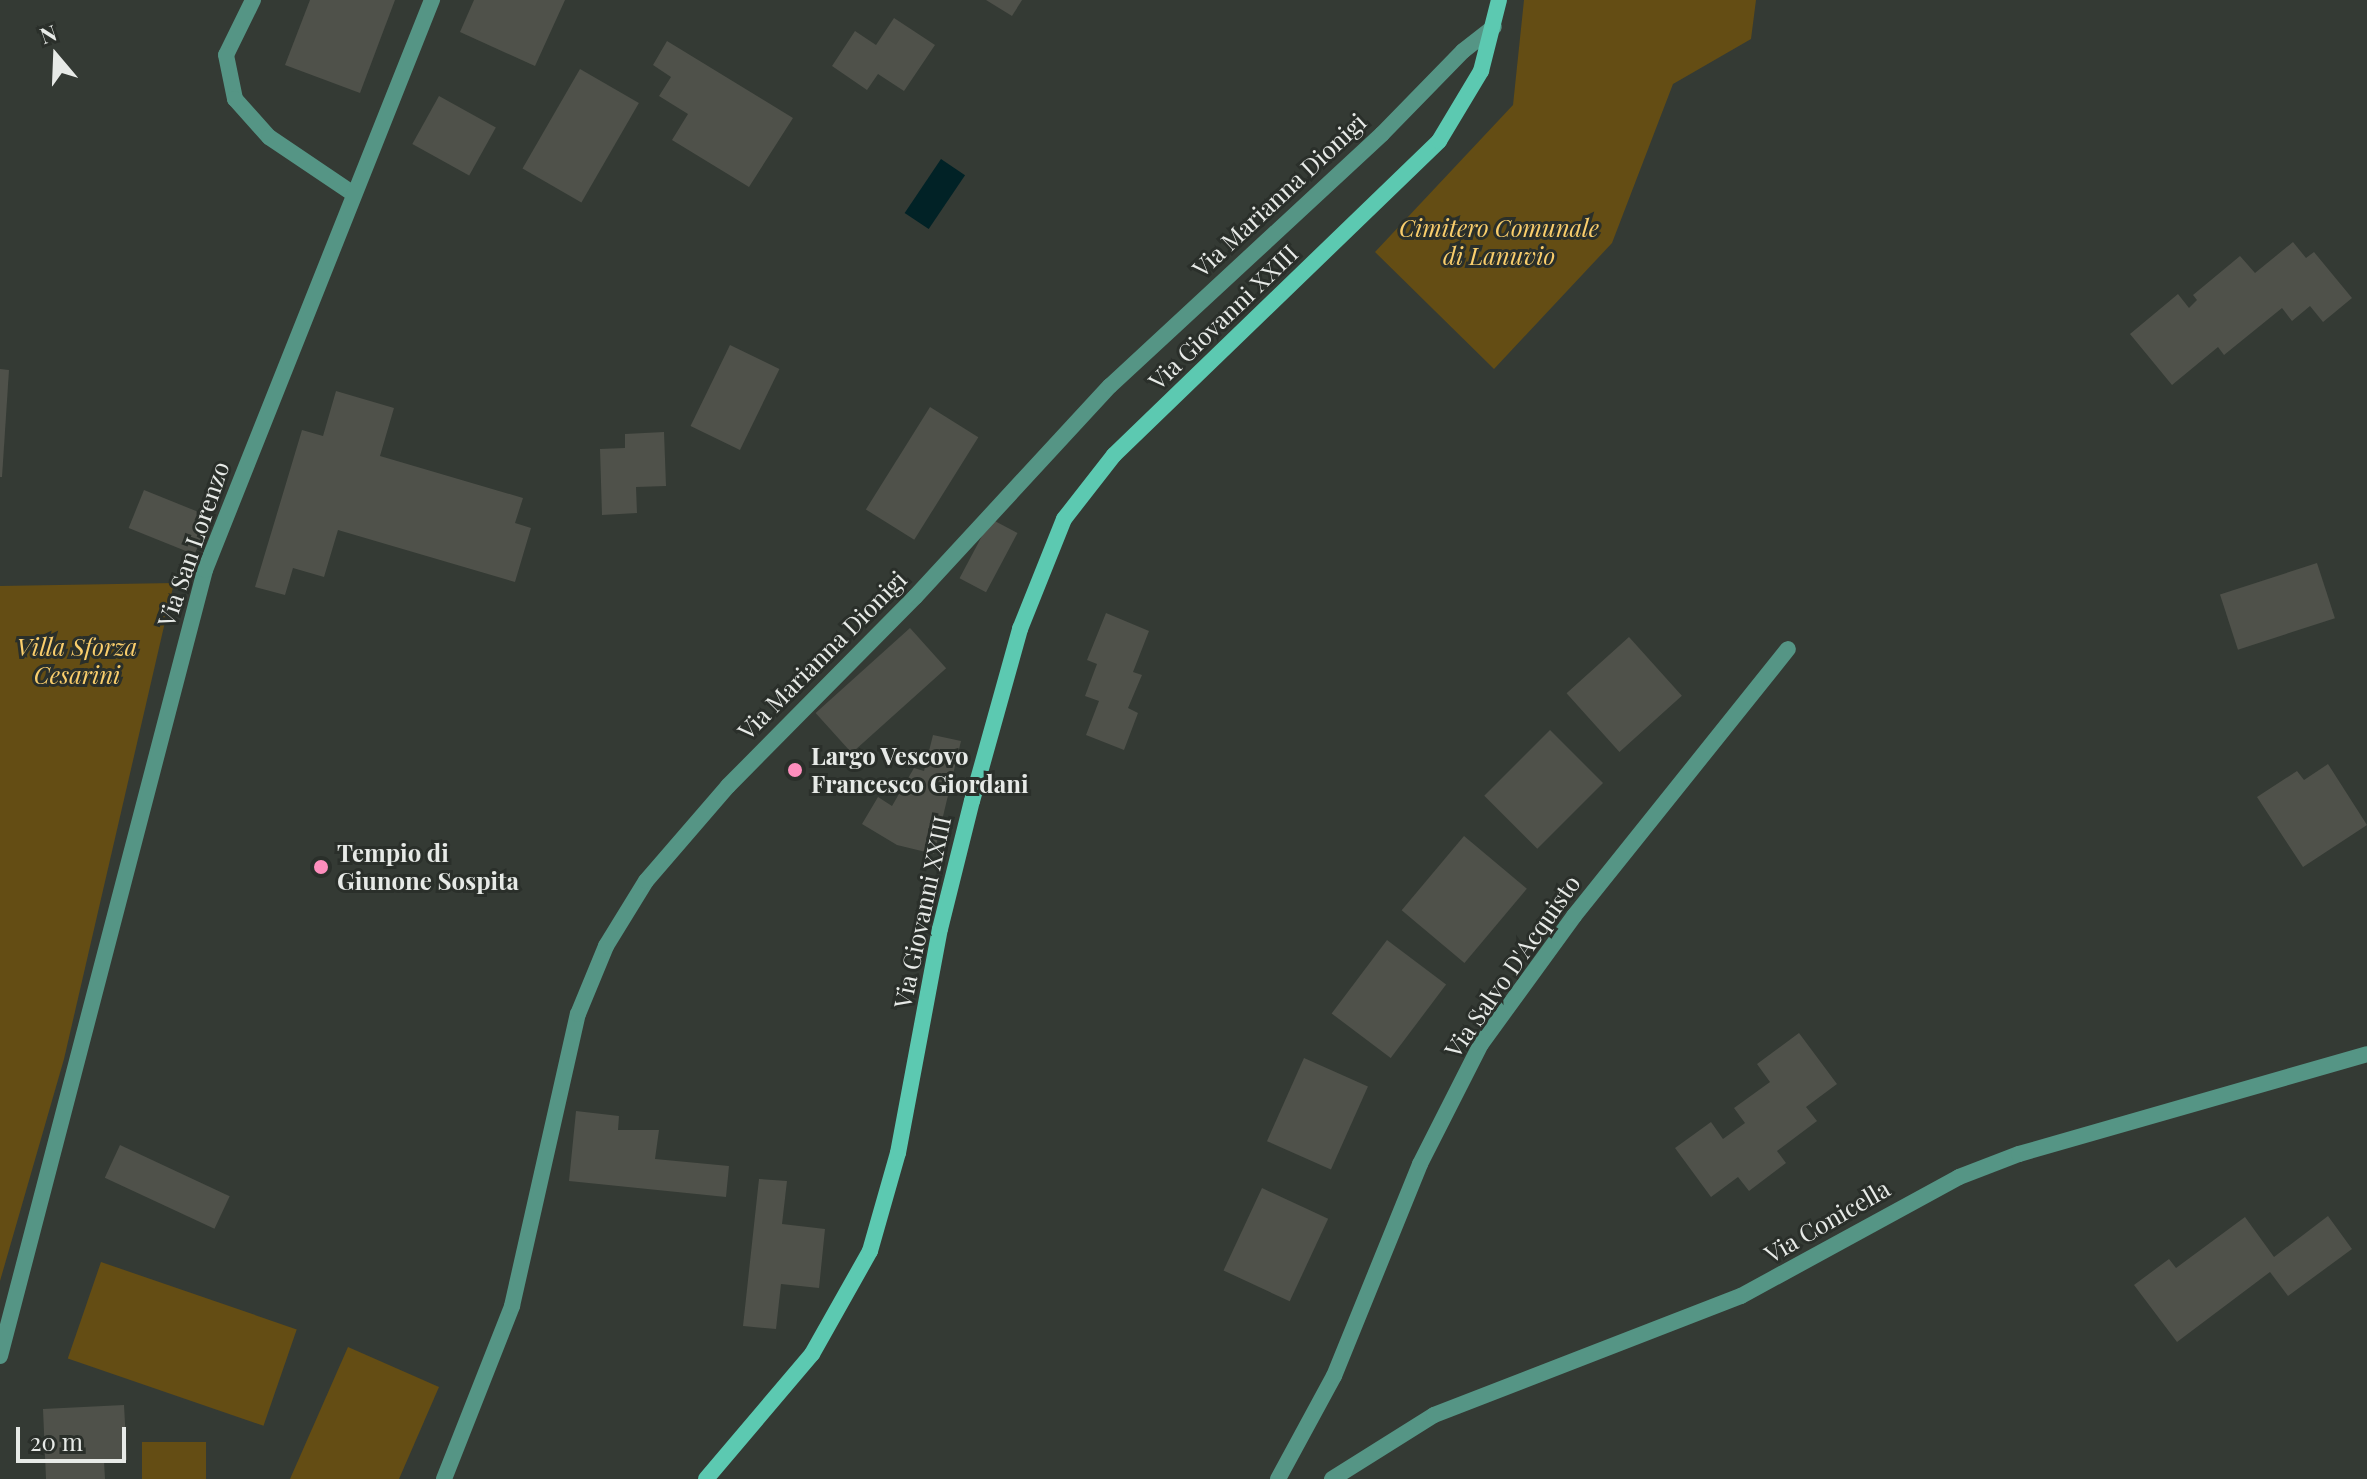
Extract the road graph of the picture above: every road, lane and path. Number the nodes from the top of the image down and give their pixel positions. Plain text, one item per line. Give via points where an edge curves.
1 (253, 0) edge
2 (432, 0) edge
3 (1499, 0) edge
4 (1494, 27) junction
5 (352, 193) junction
6 (1788, 649) dead end
7 (2367, 1054) edge
8 (0, 1356) edge
9 (444, 1479) edge
10 (706, 1479) edge
11 (1278, 1479) edge
12 (1332, 1479) edge

1 - 5 street via 226,55 235,99 269,137
2 - 5 street, Via San Lorenzo
3 - 4 street, Via Giovanni XXIII
4 - 9 street, Via Marianna Dionigi via 1110,386 915,597 728,786 646,881 606,946 578,1014 515,1295
4 - 10 street, Via Giovanni XXIII via 1470,96 1439,141 1114,455 1064,519 1020,629 972,801 933,966 898,1153 870,1251 812,1354
5 - 8 street, Via San Lorenzo via 205,570
6 - 11 street, Via Salvo D'Acquisto via 1574,916 1481,1044 1420,1164 1334,1376
7 - 12 street, Via Conicella via 2019,1154 1959,1177 1741,1296 1434,1415

